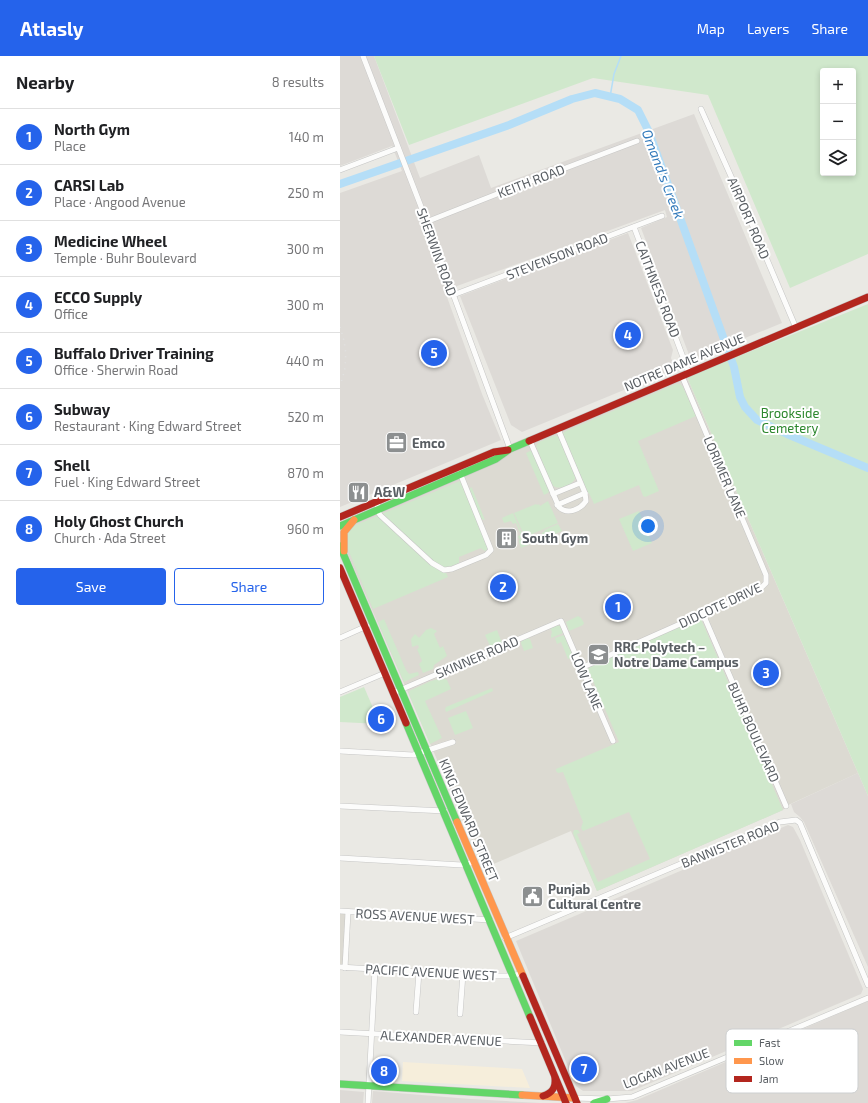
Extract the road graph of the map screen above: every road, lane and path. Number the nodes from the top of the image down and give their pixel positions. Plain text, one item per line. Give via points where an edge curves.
1 (363, 56) edge
2 (701, 109) dead end
3 (636, 141) dead end
4 (398, 148) junction
5 (340, 170) edge
6 (662, 216) dead end
7 (426, 222) junction
8 (634, 227) junction
9 (453, 295) junction
10 (868, 297) edge
11 (796, 328) junction
12 (689, 373) junction
13 (682, 376) junction
14 (558, 429) junction
15 (530, 441) junction
16 (510, 449) junction
17 (459, 471) junction
18 (437, 480) junction
19 (580, 482) junction
20 (585, 493) junction
21 (553, 494) junction
22 (378, 501) junction
23 (557, 505) junction
24 (377, 510) junction
25 (340, 517) edge
26 (354, 520) junction
27 (340, 526) edge
28 (340, 546) edge
29 (343, 554) junction
30 (340, 568) edge
31 (353, 576) junction
32 (767, 578) joint
33 (342, 580) edge
34 (703, 614) junction
35 (561, 621) joint
36 (373, 624) junction
37 (365, 627) junction
38 (340, 638) edge
39 (581, 668) junction
40 (385, 673) junction
41 (401, 690) junction
42 (340, 692) edge
43 (393, 693) junction
44 (453, 742) dead end
45 (613, 742) dead end
46 (340, 751) edge
47 (427, 751) junction
48 (419, 754) junction
49 (340, 806) edge
50 (786, 806) dead end
51 (452, 808) junction
52 (443, 812) junction
53 (340, 858) edge
54 (474, 862) junction
55 (466, 865) junction
56 (340, 911) edge
57 (348, 912) junction
58 (490, 920) junction
59 (506, 938) junction
60 (499, 941) junction
61 (343, 968) edge
62 (375, 969) junction
63 (419, 972) junction
64 (521, 973) junction
65 (463, 974) junction
66 (513, 976) junction
67 (868, 985) edge
68 (868, 998) edge
69 (416, 1012) dead end
70 (460, 1014) dead end
71 (794, 1029) edge
72 (340, 1032) edge
73 (372, 1034) junction
74 (542, 1044) junction
75 (726, 1058) edge
76 (555, 1075) junction
77 (340, 1084) edge
78 (369, 1086) junction
79 (543, 1096) junction
80 (607, 1099) junction
81 (565, 1100) edge
82 (576, 1101) edge
83 (368, 1103) edge
84 (594, 1103) edge

1 - 4 street, SHERWIN ROAD
2 - 11 street, AIRPORT ROAD
3 - 7 street, KEITH ROAD
4 - 5 street
4 - 7 street, SHERWIN ROAD
6 - 8 street, STEVENSON ROAD
7 - 9 street, SHERWIN ROAD
8 - 9 street, STEVENSON ROAD
8 - 12 street, CAITHNESS ROAD
9 - 16 street, SHERWIN ROAD
10 - 11 main road, NOTRE DAME AVENUE
11 - 12 main road, NOTRE DAME AVENUE
12 - 13 main road, NOTRE DAME AVENUE
13 - 14 main road, NOTRE DAME AVENUE
13 - 32 street, LORIMER LANE
14 - 15 main road, NOTRE DAME AVENUE
14 - 19 street
15 - 16 main road, NOTRE DAME AVENUE
15 - 21 street
16 - 17 main road, NOTRE DAME AVENUE via 496,459
17 - 18 main road, NOTRE DAME AVENUE
17 - 24 street via 491,550 486,555 452,570 444,570 432,563
18 - 22 main road, NOTRE DAME AVENUE
18 - 24 main road, NOTRE DAME AVENUE
19 - 20 street
19 - 21 street
20 - 23 street
20 - 23 street via 584,503 573,510 563,511
21 - 23 street
22 - 24 street
22 - 25 main road, NOTRE DAME AVENUE
24 - 26 main road, NOTRE DAME AVENUE
26 - 27 main road, NOTRE DAME AVENUE
26 - 29 main road via 344,532
28 - 29 main road, KING EDWARD STREET
29 - 31 main road, KING EDWARD STREET
30 - 33 main road, KING EDWARD STREET
31 - 33 street
31 - 36 main road, KING EDWARD STREET
32 - 34 street, DIDCOTE DRIVE via 761,588
33 - 37 main road, KING EDWARD STREET
34 - 39 street, DIDCOTE DRIVE
34 - 50 street, BUHR BOULEVARD
35 - 39 street, LOW LANE
35 - 41 street, SKINNER ROAD
36 - 37 street
36 - 41 main road, KING EDWARD STREET
37 - 38 street
37 - 40 main road, KING EDWARD STREET
39 - 45 street, LOW LANE
40 - 42 street
40 - 43 main road, KING EDWARD STREET
41 - 43 street, SKINNER ROAD
41 - 47 main road, KING EDWARD STREET
43 - 48 main road, KING EDWARD STREET
44 - 47 street
46 - 48 street
47 - 48 street
47 - 51 main road, KING EDWARD STREET
48 - 52 main road, KING EDWARD STREET
49 - 52 street
51 - 52 street
51 - 54 main road, KING EDWARD STREET
52 - 55 main road, KING EDWARD STREET
53 - 55 street
54 - 55 street
54 - 59 main road, KING EDWARD STREET
55 - 58 main road, KING EDWARD STREET
56 - 57 street, ROSS AVENUE WEST
57 - 58 street, ROSS AVENUE WEST
57 - 61 street
58 - 60 main road, KING EDWARD STREET
59 - 60 street, BANNISTER ROAD
59 - 64 main road, KING EDWARD STREET
59 - 67 street, BANNISTER ROAD via 780,822 796,820 800,823
60 - 66 main road, KING EDWARD STREET
61 - 62 street, PACIFIC AVENUE WEST
62 - 63 street, PACIFIC AVENUE WEST
62 - 73 street
63 - 65 street, PACIFIC AVENUE WEST
63 - 69 street
64 - 66 street, PACIFIC AVENUE WEST
64 - 82 main road, KING EDWARD STREET
65 - 66 street, PACIFIC AVENUE WEST
65 - 70 street
66 - 74 main road, KING EDWARD STREET
68 - 71 street, LOGAN AVENUE
72 - 73 street, ALEXANDER AVENUE
73 - 74 street, ALEXANDER AVENUE
73 - 78 street
74 - 76 main road, KING EDWARD STREET
75 - 80 street, LOGAN AVENUE via 632,1097
76 - 79 main road via 554,1089
76 - 81 main road, KING EDWARD STREET
77 - 78 main road, LOGAN AVENUE
78 - 79 main road, LOGAN AVENUE
78 - 83 street
79 - 81 main road, LOGAN AVENUE
80 - 82 street, LOGAN AVENUE
80 - 84 main road
81 - 82 main road, LOGAN AVENUE

